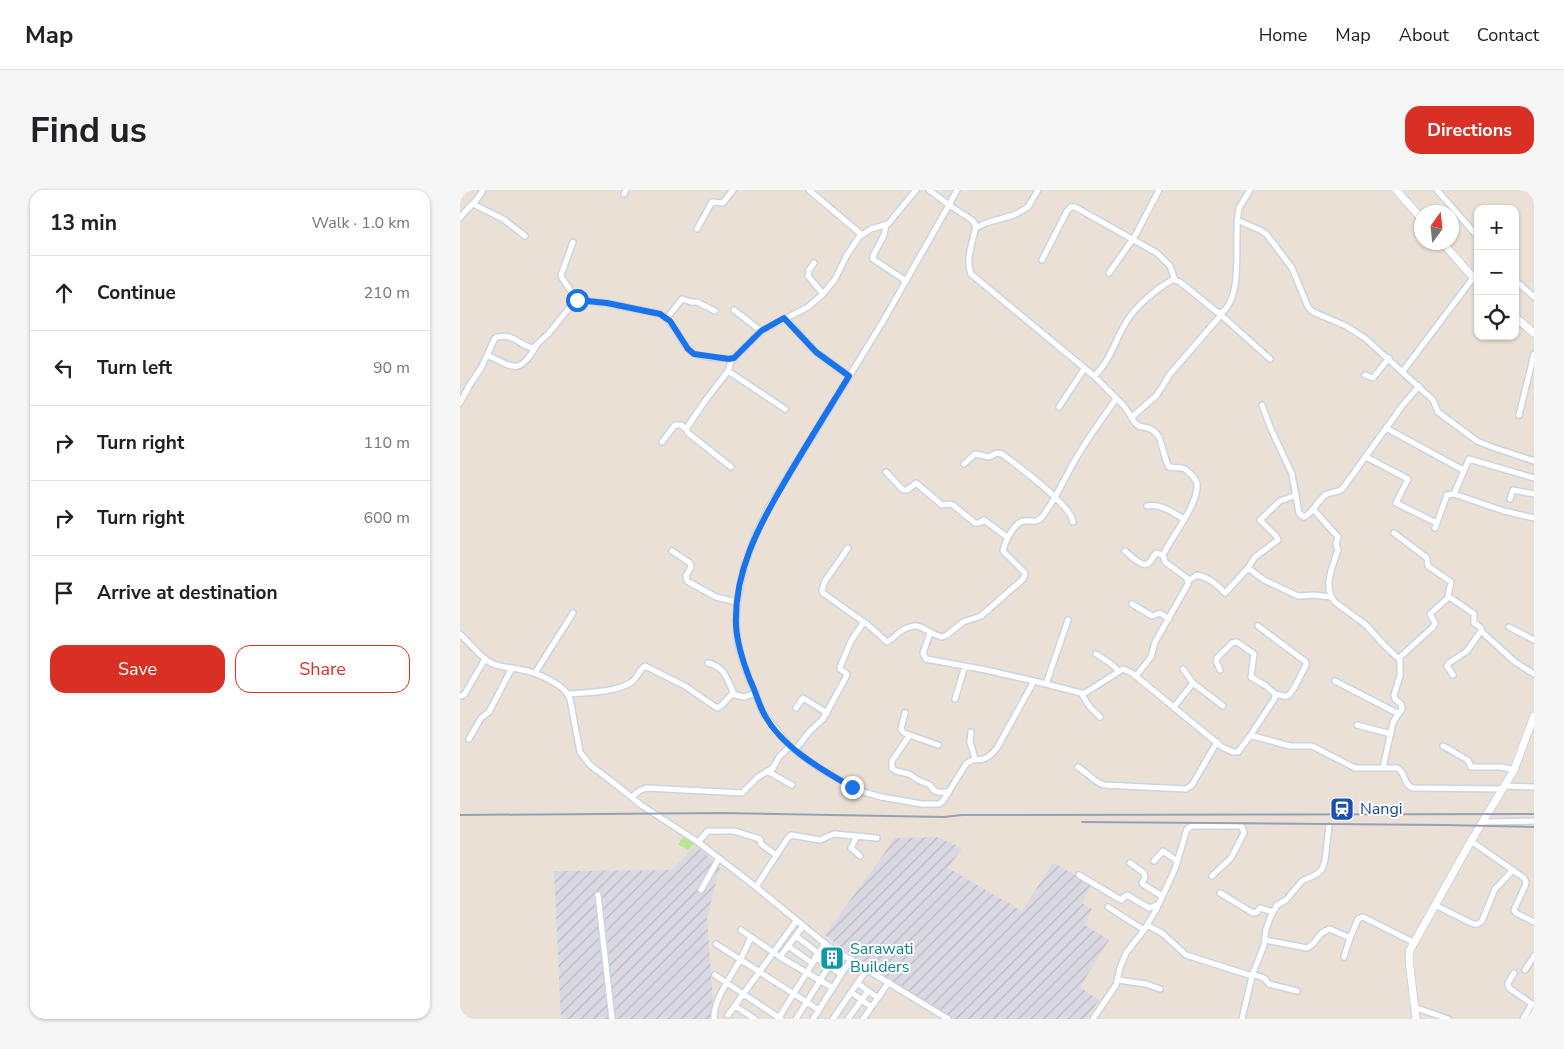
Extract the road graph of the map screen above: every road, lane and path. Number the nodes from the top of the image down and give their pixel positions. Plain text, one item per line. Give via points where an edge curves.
1 (483, 190) edge
2 (734, 190) edge
3 (809, 190) edge
4 (916, 190) edge
5 (929, 190) edge
6 (957, 190) edge
7 (1038, 190) edge
8 (1159, 190) edge
9 (1250, 190) edge
10 (1396, 190) edge
11 (1437, 190) edge
12 (473, 204) junction
13 (949, 205) junction
14 (1414, 210) edge
15 (460, 218) edge
16 (1237, 220) junction
17 (886, 226) junction
18 (975, 228) junction
19 (697, 229) dead end
20 (1474, 232) edge
21 (862, 235) junction
22 (525, 236) dead end
23 (1133, 239) junction
24 (574, 242) dead end
25 (1449, 250) edge
26 (1042, 260) dead end
27 (814, 263) dead end
28 (1109, 273) dead end
29 (1474, 278) edge
30 (1175, 280) junction
31 (906, 281) junction
32 (1474, 282) edge
33 (1519, 284) edge
34 (823, 294) junction
35 (1534, 297) edge
36 (577, 300) junction
37 (734, 310) dead end
38 (714, 311) dead end
39 (1220, 314) junction
40 (667, 318) junction
41 (784, 318) junction
42 (1519, 320) edge
43 (761, 331) junction
44 (1534, 333) edge
45 (536, 346) junction
46 (1534, 354) edge
47 (487, 355) junction
48 (732, 358) junction
49 (1389, 358) junction
50 (1270, 359) dead end
51 (1084, 369) junction
52 (728, 371) junction
53 (1403, 371) junction
54 (1365, 375) dead end
55 (849, 376) junction
56 (1094, 376) junction
57 (1419, 386) junction
58 (1116, 399) junction
59 (460, 404) edge
60 (1262, 405) dead end
61 (1059, 407) dead end
62 (785, 409) dead end
63 (1519, 415) dead end
64 (1132, 417) junction
65 (1386, 428) junction
66 (686, 429) junction
67 (662, 442) dead end
68 (1366, 457) junction
69 (1534, 461) edge
70 (964, 464) dead end
71 (731, 467) dead end
72 (1463, 470) junction
73 (886, 472) dead end
74 (1534, 478) edge
75 (1454, 494) junction
76 (1534, 494) edge
77 (1296, 495) junction
78 (1055, 497) junction
79 (1510, 499) dead end
80 (1147, 506) dead end
81 (1313, 509) junction
82 (1534, 518) edge
83 (1184, 519) junction
84 (1073, 522) dead end
85 (1394, 533) dead end
86 (1007, 538) junction
87 (848, 548) dead end
88 (672, 551) dead end
89 (1125, 551) dead end
90 (1163, 555) junction
91 (1248, 568) junction
92 (1188, 581) junction
93 (1331, 597) junction
94 (1449, 597) junction
95 (737, 602) junction
96 (1132, 604) dead end
97 (573, 613) dead end
98 (1168, 619) junction
99 (1068, 620) dead end
100 (865, 623) junction
101 (1258, 626) dead end
102 (1509, 627) dead end
103 (1481, 631) junction
104 (930, 633) junction
105 (460, 634) edge
106 (1534, 640) edge
107 (1096, 654) dead end
108 (1399, 658) junction
109 (485, 659) junction
110 (708, 663) dead end
111 (965, 666) junction
112 (512, 668) junction
113 (1183, 669) dead end
114 (1220, 670) dead end
115 (1119, 671) junction
116 (535, 673) junction
117 (1534, 674) edge
118 (1453, 675) dead end
119 (1136, 676) junction
120 (1034, 681) junction
121 (1335, 681) dead end
122 (1193, 683) junction
123 (1046, 684) junction
124 (756, 693) junction
125 (1081, 693) junction
126 (568, 694) junction
127 (734, 694) junction
128 (1275, 694) junction
129 (460, 696) edge
130 (955, 699) dead end
131 (1223, 706) dead end
132 (1174, 707) junction
133 (796, 708) dead end
134 (827, 713) junction
135 (905, 713) dead end
136 (1399, 714) junction
137 (1534, 716) edge
138 (1100, 717) dead end
139 (1357, 725) dead end
140 (971, 732) dead end
141 (1391, 734) junction
142 (909, 736) junction
143 (1250, 736) junction
144 (469, 739) dead end
145 (1216, 742) junction
146 (938, 745) dead end
147 (1443, 746) dead end
148 (793, 748) junction
149 (975, 759) junction
150 (1078, 767) dead end
151 (1383, 768) junction
152 (1514, 770) junction
153 (766, 772) junction
154 (792, 786) dead end
155 (1504, 787) junction
156 (1534, 787) edge
157 (949, 792) junction
158 (632, 797) junction
159 (1534, 821) edge
160 (1483, 822) junction
161 (1329, 826) dead end
162 (857, 836) junction
163 (876, 838) dead end
164 (1471, 841) junction
165 (698, 842) junction
166 (776, 855) junction
167 (860, 856) dead end
168 (719, 858) junction
169 (1154, 861) dead end
170 (1177, 861) junction
171 (1130, 862) dead end
172 (1513, 870) junction
173 (1079, 875) dead end
174 (1212, 876) dead end
175 (756, 886) junction
176 (701, 890) dead end
177 (1220, 893) dead end
178 (598, 896) dead end
179 (1162, 896) junction
180 (1159, 904) junction
181 (1435, 905) junction
182 (1108, 907) dead end
183 (1273, 912) junction
184 (797, 920) junction
185 (1534, 922) edge
186 (803, 926) junction
187 (1146, 927) junction
188 (742, 930) dead end
189 (796, 936) junction
190 (751, 937) junction
191 (1350, 938) junction
192 (1265, 940) junction
193 (1413, 942) junction
194 (824, 943) junction
195 (716, 944) dead end
196 (788, 946) junction
197 (773, 952) junction
198 (817, 955) junction
199 (1534, 956) edge
200 (780, 957) junction
201 (1344, 957) dead end
202 (851, 959) junction
203 (740, 960) junction
204 (812, 963) junction
205 (829, 966) junction
206 (867, 969) junction
207 (1524, 970) dead end
208 (760, 972) junction
209 (806, 973) junction
210 (1514, 973) dead end
211 (841, 974) junction
212 (715, 975) dead end
213 (1252, 975) junction
214 (820, 980) junction
215 (1118, 980) junction
216 (726, 982) junction
217 (888, 982) junction
218 (857, 984) junction
219 (833, 988) junction
220 (1160, 989) dead end
221 (1297, 990) dead end
222 (868, 991) junction
223 (851, 992) junction
224 (793, 993) junction
225 (744, 994) junction
226 (878, 998) junction
227 (862, 1000) junction
228 (806, 1001) junction
229 (736, 1007) junction
230 (872, 1007) junction
231 (1414, 1007) junction
232 (820, 1010) junction
233 (727, 1017) edge
234 (780, 1018) edge
235 (816, 1018) edge
236 (866, 1018) edge
237 (612, 1019) edge
238 (714, 1019) edge
239 (755, 1019) edge
240 (796, 1019) edge
241 (833, 1019) edge
242 (848, 1019) edge
243 (948, 1019) edge
244 (1094, 1019) edge
245 (1242, 1019) edge
246 (1416, 1019) edge
247 (1448, 1019) edge
248 (1523, 1019) edge

1 - 12 street
2 - 19 street via 723,203 712,202
3 - 21 street
4 - 17 street
5 - 13 street
6 - 13 street
7 - 18 street via 1028,207
8 - 23 street
9 - 16 street via 1239,208
10 - 14 street
11 - 20 street
12 - 15 street
12 - 22 street via 503,219
13 - 18 street via 972,220
13 - 31 street
16 - 39 street via 1235,286 1227,309
16 - 49 street via 1267,235 1292,268 1313,312 1357,332
17 - 21 street
17 - 31 street via 873,260
18 - 51 street via 970,248 971,274
21 - 34 street via 847,255 836,279
23 - 26 street via 1071,207
23 - 28 street
23 - 30 street via 1164,258
24 - 36 street via 562,278
25 - 29 street
27 - 34 street via 808,276
30 - 39 street
30 - 56 street via 1154,293 1128,318 1103,368
31 - 55 street
32 - 53 street
33 - 35 street
34 - 41 street
36 - 40 street via 639,309
36 - 45 street
37 - 43 street
38 - 40 street via 682,299
39 - 50 street
39 - 64 street via 1170,374 1157,395
40 - 48 street via 694,354
41 - 43 street
41 - 55 street via 816,352
42 - 44 street
43 - 48 street
45 - 47 street via 518,367
45 - 47 street via 530,348 512,338 497,337
46 - 63 street
47 - 59 street
48 - 52 street
49 - 53 street
49 - 54 street via 1373,378
51 - 56 street
51 - 61 street
52 - 62 street
52 - 66 street
53 - 57 street
55 - 95 street via 770,505 744,567
56 - 58 street
57 - 65 street
57 - 69 street via 1435,402 1438,412 1477,441
58 - 64 street
58 - 78 street
60 - 77 street via 1292,474
64 - 83 street via 1138,426 1156,433 1169,467 1185,470 1197,482
65 - 68 street
65 - 72 street
66 - 67 street via 681,425 675,426
66 - 71 street
68 - 75 street via 1408,480 1396,504 1436,526 1448,494
68 - 81 street via 1340,491 1327,494
70 - 78 street via 975,454 989,457 1000,453
72 - 74 street via 1468,459
72 - 75 street
73 - 86 street via 903,490 916,483 942,505 953,505 975,523 984,520
75 - 82 street
76 - 79 street via 1513,490
77 - 81 street via 1301,516 1306,516
77 - 91 street via 1280,501 1260,520 1278,540 1255,557
78 - 84 street via 1071,514
78 - 86 street via 1038,521 1021,521
80 - 83 street via 1160,506
81 - 93 street via 1338,538 1338,550 1330,574
83 - 90 street
85 - 94 street via 1427,558 1428,566 1450,581
86 - 104 street via 1003,551 1024,572 1023,579 981,616 963,622 945,637
87 - 100 street via 822,590
88 - 95 street via 690,563 687,581 716,597
89 - 90 street via 1146,565 1156,553
90 - 92 street via 1165,562
91 - 92 street via 1225,593 1211,579 1197,575
91 - 93 street via 1264,580 1298,596
92 - 98 street
93 - 108 street via 1366,625
94 - 103 street via 1474,614 1473,621
94 - 108 street via 1430,614 1435,623 1433,627
95 - 124 street via 738,643
96 - 98 street via 1150,615 1160,613
97 - 116 street
98 - 119 street via 1151,657
99 - 123 street
100 - 104 street via 887,642 913,625 921,626
100 - 134 street via 847,649 840,668 847,675
101 - 128 street via 1306,662 1288,695
102 - 106 street
103 - 117 street via 1515,662
103 - 118 street via 1467,651 1448,664
104 - 111 street via 923,653 926,659
105 - 109 street
107 - 115 street
108 - 136 street via 1401,673 1394,695 1402,706
109 - 112 street via 494,665
109 - 129 street via 464,695
110 - 127 street via 722,670
111 - 120 street
111 - 130 street
112 - 116 street
112 - 144 street via 490,712 482,716
113 - 122 street
114 - 128 street via 1217,658 1237,642 1254,654 1251,676
115 - 119 street via 1123,669
115 - 125 street
116 - 126 street
119 - 132 street
120 - 123 street
120 - 149 street via 997,748 983,759
121 - 136 street
122 - 131 street
122 - 132 street
123 - 125 street
124 - 127 street via 744,697
124 - 148 street via 763,712
125 - 138 street
126 - 127 street via 595,693 629,684 646,666 685,686 717,708
126 - 158 street via 583,758
128 - 143 street
132 - 145 street
133 - 134 street via 803,698
134 - 148 street
135 - 142 street via 901,729
136 - 141 street
137 - 152 street
139 - 141 street
140 - 149 street
141 - 151 street
142 - 146 street
142 - 157 street via 892,761 892,768 928,783 936,791
143 - 145 street via 1238,752
143 - 151 street via 1290,746 1312,746 1355,768
145 - 150 street via 1192,785 1186,789 1104,785
147 - 152 street via 1468,760 1471,766
148 - 153 street via 779,757 775,766
148 - 157 street via 852,787 881,797 939,804
149 - 157 street via 966,764
151 - 155 street via 1400,769 1406,783 1413,788
152 - 155 street
153 - 154 street
153 - 158 street via 742,793 646,788
155 - 156 street
155 - 160 street
158 - 165 street
159 - 160 street
160 - 164 street
161 - 183 street via 1322,869 1304,879
162 - 163 street
162 - 166 street via 834,834 820,840 791,834
162 - 167 street via 851,848
164 - 172 street
164 - 181 street
165 - 166 street via 708,831 734,831 760,838 760,844
165 - 168 street
166 - 175 street
168 - 175 street
168 - 176 street
169 - 170 street via 1163,851
170 - 174 street via 1188,827 1242,827 1244,833 1233,854
170 - 179 street
171 - 179 street via 1144,872 1142,883
172 - 181 street via 1495,889 1479,924
172 - 185 street via 1526,882 1514,910
173 - 180 street via 1121,900 1127,896 1150,908
175 - 184 street
177 - 183 street via 1254,913 1260,908
178 - 237 street
179 - 180 street
180 - 187 street
181 - 193 street
182 - 187 street
183 - 192 street
184 - 186 street
184 - 197 street
186 - 189 street
186 - 194 street
187 - 213 street via 1162,933 1186,955
187 - 215 street via 1126,953
188 - 190 street
189 - 196 street
189 - 198 street
190 - 197 street
190 - 203 street
191 - 192 street via 1330,928 1321,932 1307,948
191 - 193 street via 1358,919 1363,917
191 - 201 street
192 - 213 street
193 - 231 street via 1409,958
194 - 198 street
194 - 202 street
195 - 203 street
196 - 200 street
196 - 204 street
197 - 200 street
197 - 208 street
198 - 204 street
198 - 205 street
199 - 207 street
200 - 209 street
202 - 206 street
202 - 211 street
203 - 208 street
203 - 216 street
204 - 209 street
205 - 211 street
205 - 214 street
206 - 217 street
206 - 218 street
208 - 224 street
208 - 225 street
209 - 214 street
209 - 224 street
210 - 248 street via 1508,988 1532,1004
211 - 219 street
212 - 216 street
213 - 221 street via 1261,976 1269,984
213 - 245 street
214 - 219 street
214 - 228 street
215 - 220 street
215 - 244 street
216 - 225 street
216 - 238 street
217 - 226 street
217 - 243 street
218 - 222 street
218 - 223 street
219 - 232 street
222 - 226 street
222 - 227 street
223 - 227 street
223 - 241 street
224 - 228 street
224 - 234 street
225 - 229 street
225 - 234 street
226 - 230 street
227 - 230 street
227 - 242 street
228 - 232 street
228 - 240 street
229 - 233 street
229 - 239 street
230 - 236 street
231 - 246 street
231 - 247 street
232 - 235 street

